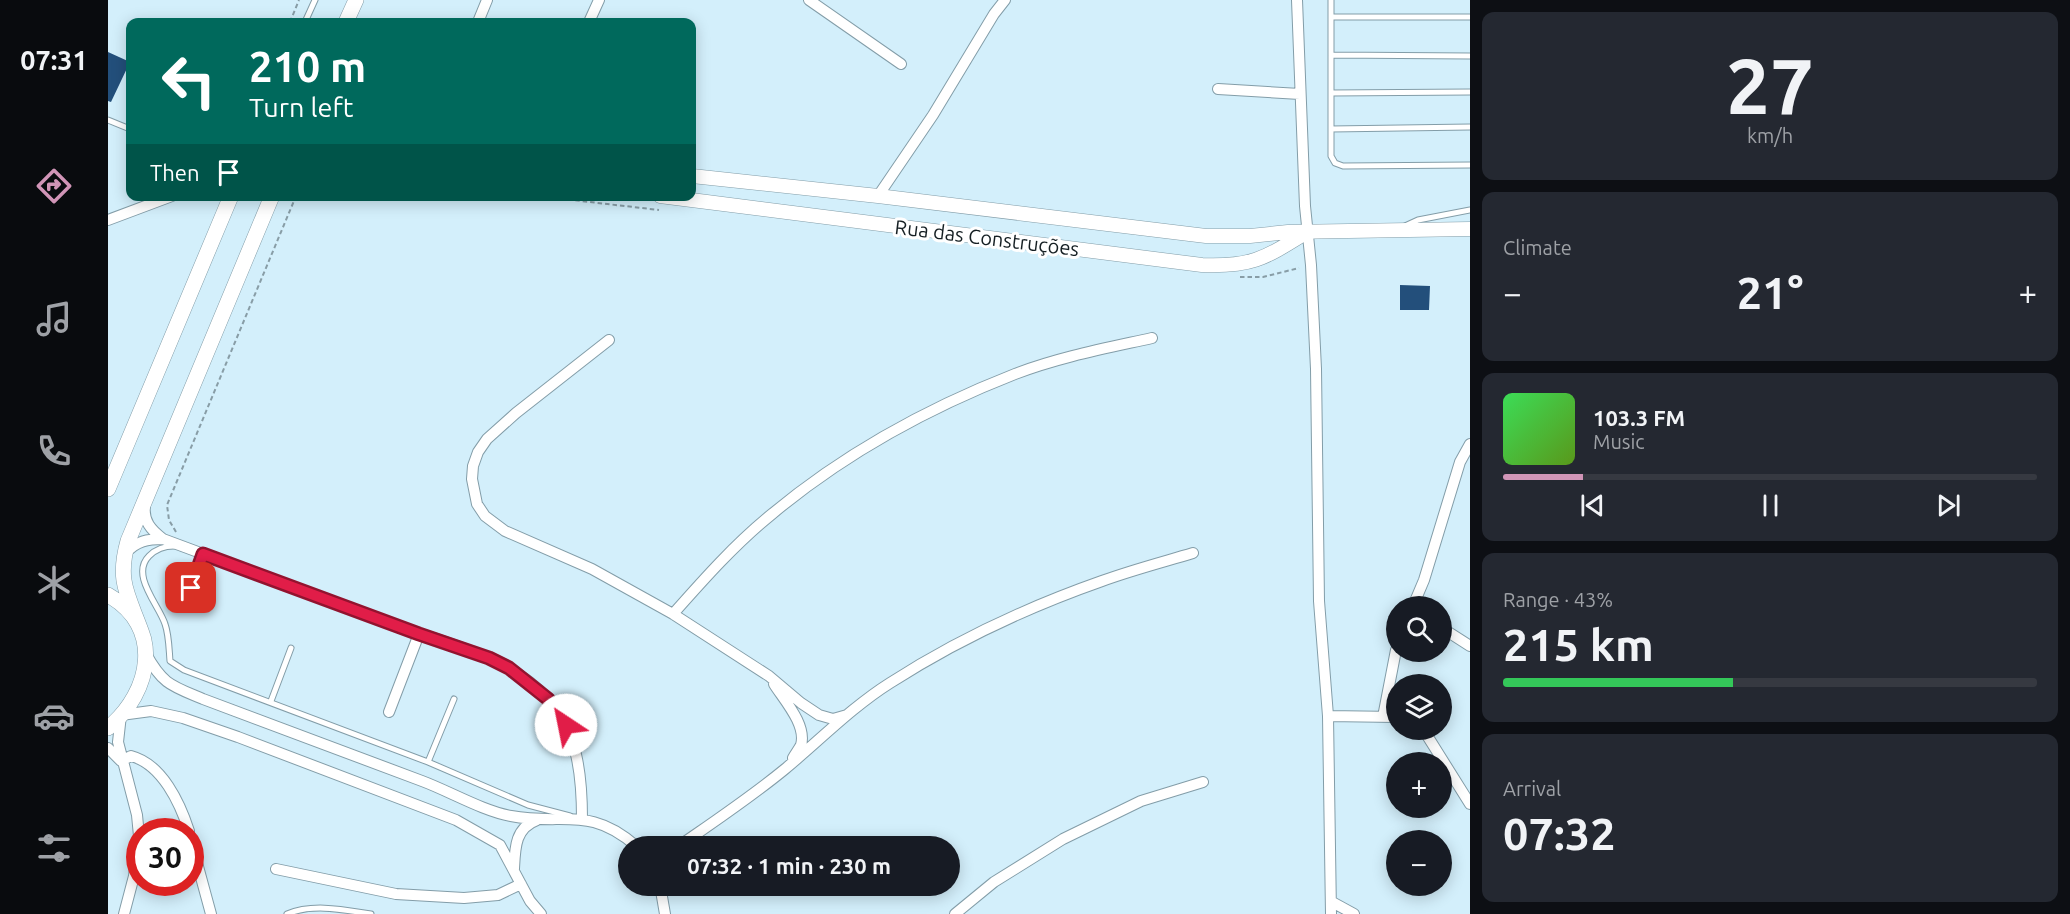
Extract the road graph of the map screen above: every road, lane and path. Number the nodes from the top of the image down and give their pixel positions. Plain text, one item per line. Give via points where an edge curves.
1 (299, 0) edge
2 (315, 0) edge
3 (356, 0) edge
4 (487, 0) edge
5 (598, 0) edge
6 (809, 0) edge
7 (1005, 0) edge
8 (1298, 0) edge
9 (1331, 0) edge
10 (1331, 17) junction
11 (1470, 17) edge
12 (292, 18) edge
13 (307, 18) edge
14 (348, 18) edge
15 (480, 18) edge
16 (590, 18) edge
17 (1331, 55) junction
18 (1470, 56) edge
19 (901, 64) dead end
20 (1218, 88) dead end
21 (1470, 92) edge
22 (1300, 93) junction
23 (1331, 93) junction
24 (108, 120) edge
25 (126, 127) edge
26 (1470, 127) edge
27 (1331, 129) junction
28 (1470, 165) edge
29 (696, 176) edge
30 (878, 196) junction
31 (159, 201) edge
32 (229, 201) edge
33 (270, 201) edge
34 (294, 201) edge
35 (696, 201) edge
36 (1470, 210) edge
37 (108, 220) edge
38 (1391, 229) junction
39 (1470, 230) edge
40 (1307, 232) junction
41 (1152, 338) dead end
42 (609, 340) dead end
43 (1470, 444) edge
44 (1460, 462) junction
45 (1470, 469) edge
46 (108, 489) edge
47 (146, 499) junction
48 (163, 539) junction
49 (194, 550) junction
50 (1193, 553) dead end
51 (124, 556) junction
52 (108, 595) edge
53 (1418, 596) edge
54 (185, 605) dead end
55 (673, 614) junction
56 (140, 628) junction
57 (419, 634) junction
58 (1452, 634) edge
59 (1470, 646) edge
60 (291, 648) dead end
61 (146, 654) junction
62 (1394, 662) edge
63 (769, 676) junction
64 (454, 699) dead end
65 (271, 701) junction
66 (390, 712) dead end
67 (121, 715) junction
68 (847, 715) junction
69 (1328, 716) junction
70 (1383, 717) joint
71 (108, 728) edge
72 (1430, 740) edge
73 (108, 748) edge
74 (121, 761) junction
75 (428, 762) junction
76 (787, 767) junction
77 (1203, 782) dead end
78 (1470, 804) edge
79 (185, 818) edge
80 (541, 819) junction
81 (582, 819) junction
82 (624, 836) edge
83 (694, 836) edge
84 (276, 869) dead end
85 (514, 870) junction
86 (521, 884) junction
87 (204, 888) edge
88 (659, 896) edge
89 (662, 896) edge
90 (1332, 902) junction
91 (124, 914) edge
92 (211, 914) edge
93 (287, 914) edge
94 (371, 914) edge
95 (541, 914) edge
96 (658, 914) edge
97 (665, 914) edge
98 (955, 914) edge
99 (1331, 914) edge
100 (1354, 914) edge

1 - 12 path
2 - 13 lane
3 - 14 main road
4 - 15 street
5 - 16 street
6 - 19 street
7 - 30 street
8 - 22 street
9 - 10 lane
10 - 11 lane
10 - 17 lane
17 - 18 lane
17 - 23 lane
20 - 22 street
21 - 23 lane
22 - 40 street
23 - 27 lane
24 - 25 lane
26 - 27 lane
27 - 28 lane via 1331,156 1343,166
29 - 30 street, Rua das Construções
30 - 40 street, Rua das Construções via 1183,235 1229,237
31 - 37 street
32 - 46 main road
33 - 47 main road
34 - 49 path via 167,505 169,520
35 - 40 street, Rua das Construções via 1202,265 1258,261
36 - 38 lane
38 - 39 street, Rua das Construções
38 - 40 street, Rua das Construções
40 - 69 street via 1316,369 1319,601
41 - 55 street via 1017,373 889,433 771,514
42 - 55 street via 487,439 473,466 474,492 477,504 495,525 592,569
43 - 44 street
44 - 45 street
44 - 53 street
47 - 48 street via 144,514 148,524
47 - 51 main road
48 - 49 street
48 - 51 street via 143,540
49 - 54 street
49 - 57 street
49 - 65 lane via 164,547 145,561 144,580 166,626 170,661 184,670
50 - 68 street via 1105,580 991,625 889,684
51 - 56 main road via 124,584
52 - 56 main road via 124,606
55 - 63 street
56 - 61 main road
57 - 66 street
57 - 81 street via 509,668 548,699 566,725 578,756
58 - 59 street
60 - 65 lane
61 - 67 main road via 138,690
61 - 80 street via 157,674 174,687 500,813
62 - 70 street
63 - 68 street via 819,715 833,719
63 - 76 street via 801,732 801,745
64 - 75 lane
65 - 75 lane
67 - 71 main road
67 - 74 street
67 - 85 street via 151,711 183,718 416,803 500,845
68 - 76 street
69 - 70 street
69 - 90 street
72 - 78 street
73 - 74 street
74 - 79 street via 131,756 150,766
74 - 91 street via 139,836
75 - 81 lane via 528,805
76 - 83 street
77 - 98 street via 1141,801 1063,839 994,882
80 - 81 street
80 - 85 street via 528,824 520,833
81 - 82 street
84 - 86 street via 396,894 498,896
85 - 86 street
86 - 95 street
87 - 92 street
88 - 96 street
89 - 97 street
90 - 99 street
90 - 100 street
93 - 94 lane via 332,909

